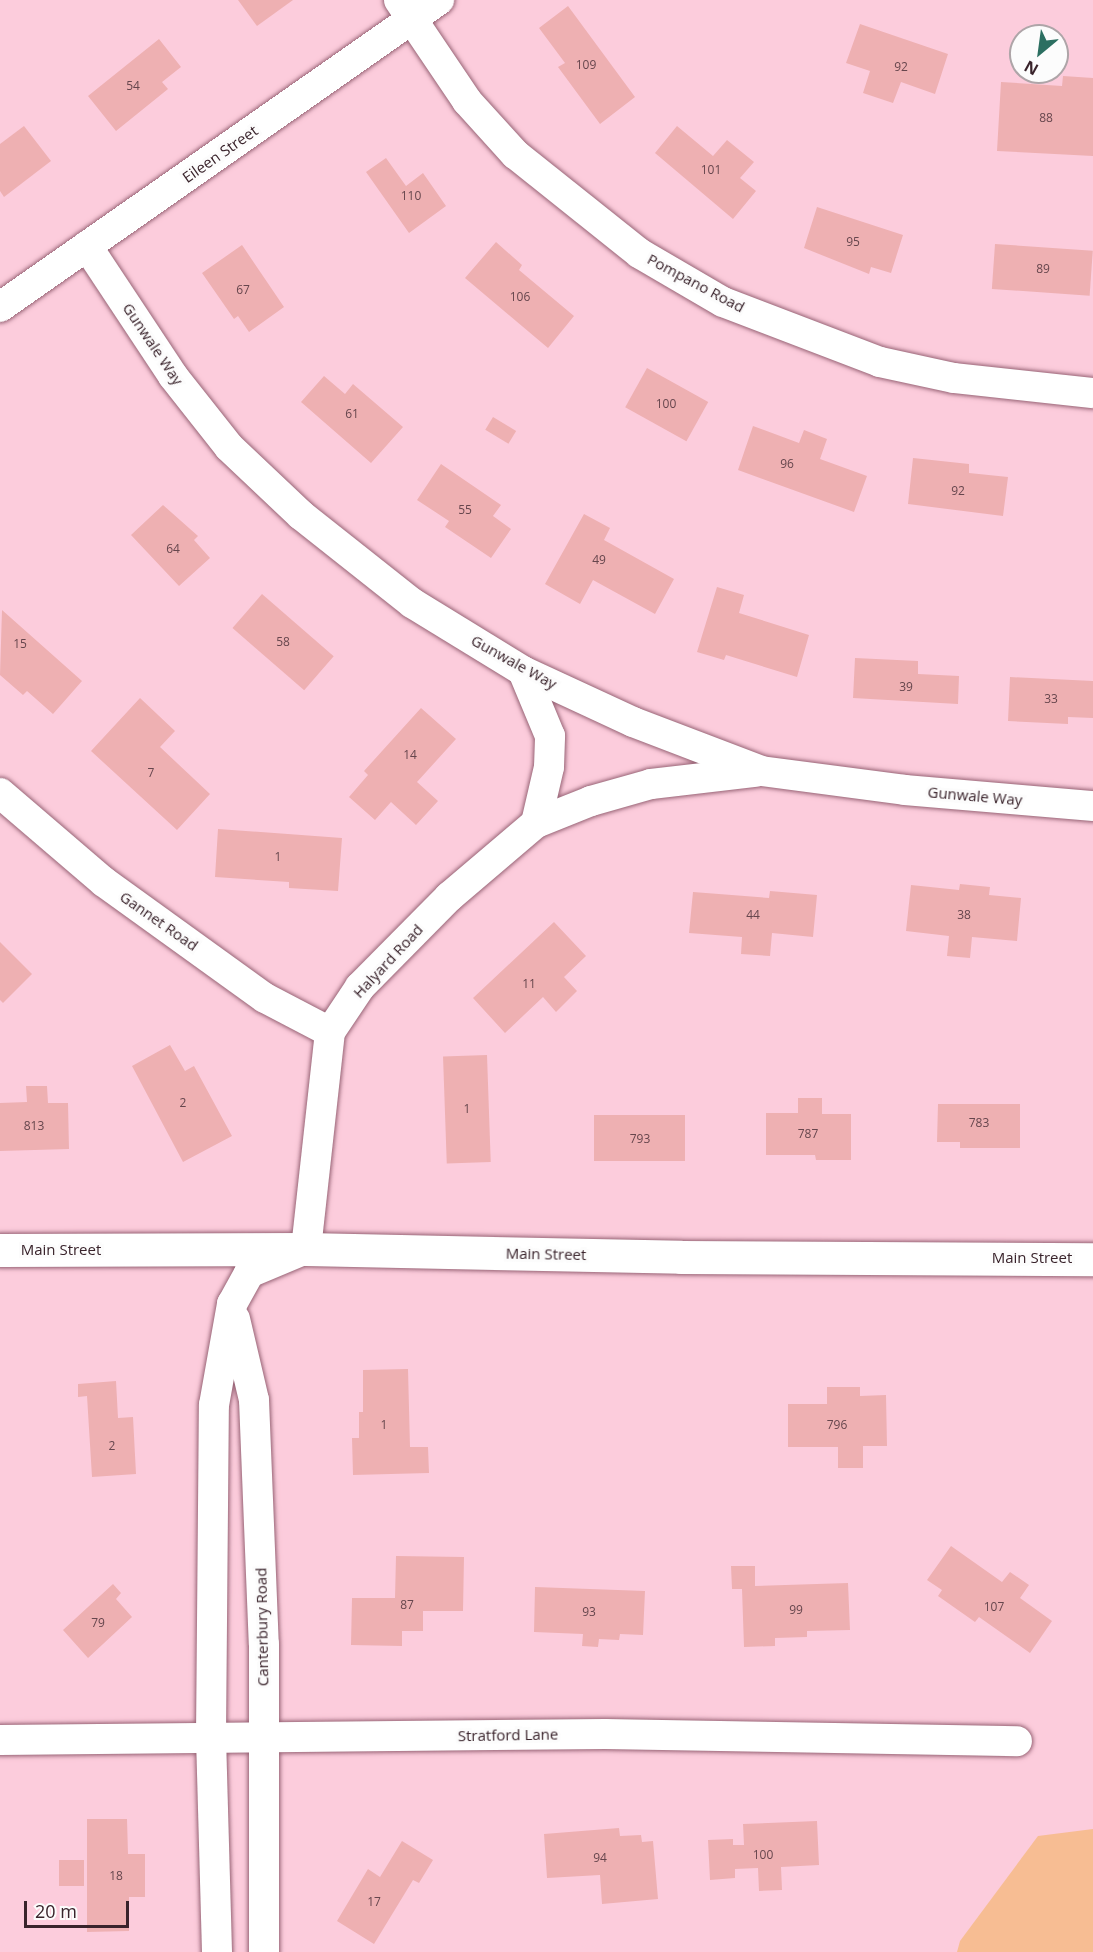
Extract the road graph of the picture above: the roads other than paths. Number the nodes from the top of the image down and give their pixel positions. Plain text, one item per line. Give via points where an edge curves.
1 (439, 0) edge
2 (406, 10) edge
3 (87, 246) junction
4 (0, 307) edge
5 (1093, 393) edge
6 (523, 671) junction
7 (761, 771) junction
8 (0, 793) edge
9 (1093, 806) edge
10 (536, 824) junction
11 (330, 1032) junction
12 (306, 1249) junction
13 (0, 1250) edge
14 (1093, 1259) edge
15 (232, 1304) junction
16 (211, 1736) junction
17 (0, 1740) edge
18 (263, 1740) junction
19 (1017, 1741) dead end
20 (217, 1952) edge
21 (264, 1952) edge

1 - 2 street, Eileen Street
2 - 3 street, Eileen Street
2 - 5 street, Pompano Road via 467,101 515,154 639,253 723,302 880,362 954,378
3 - 4 street, Eileen Street
3 - 6 street, Gunwale Way via 173,376 229,447 301,515 412,603
6 - 7 street, Gunwale Way via 633,722
6 - 10 street via 550,736 549,767
7 - 9 street, Gunwale Way via 905,790
7 - 10 street, Halyard Road via 651,784 591,801
8 - 11 street, Gannet Road via 104,882 265,998
10 - 11 street, Halyard Road via 449,897 360,987
11 - 12 street, Halyard Road
12 - 13 main road, Main Street
12 - 14 main road, Main Street via 681,1257
12 - 15 street via 249,1273
15 - 16 street via 214,1406
15 - 18 street, Canterbury Road via 254,1400 264,1644
16 - 17 street, Stratford Lane
16 - 18 street, Stratford Lane
16 - 20 street
18 - 19 street, Stratford Lane via 605,1734
18 - 21 street, Canterbury Road

